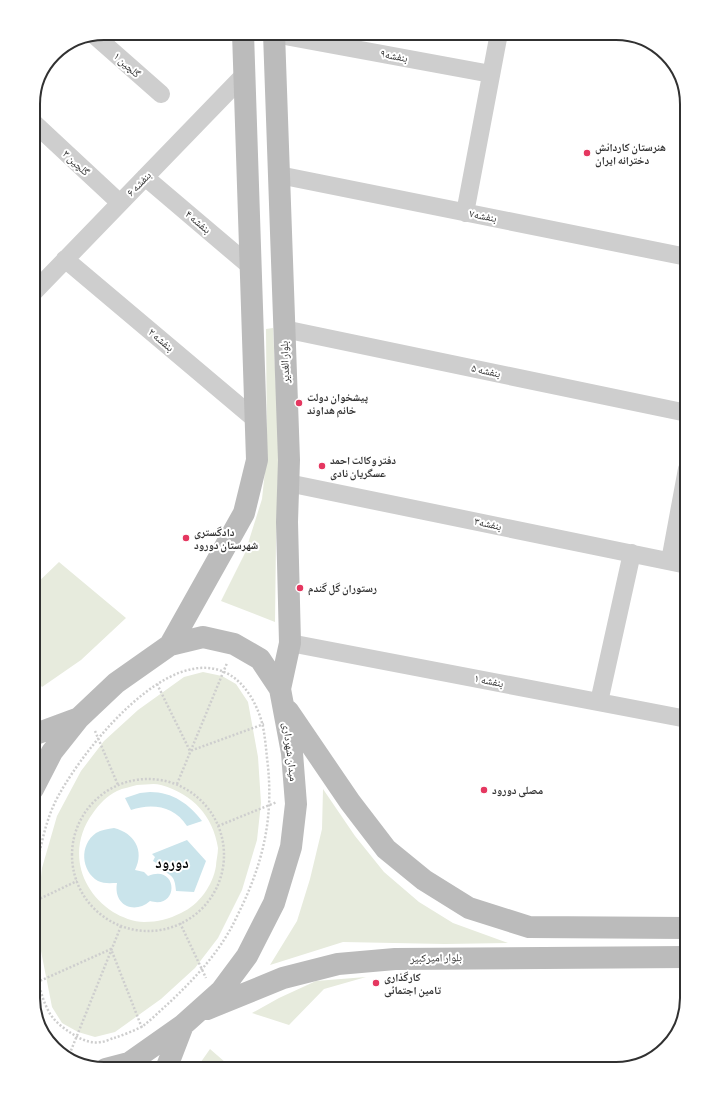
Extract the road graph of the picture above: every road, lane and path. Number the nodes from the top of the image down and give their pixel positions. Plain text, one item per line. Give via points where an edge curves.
1 (100, 40) edge
2 (243, 40) edge
3 (274, 40) edge
4 (311, 40) edge
5 (498, 40) edge
6 (491, 74) junction
7 (244, 75) junction
8 (160, 94) dead end
9 (40, 129) edge
10 (279, 175) junction
11 (145, 177) junction
12 (120, 203) junction
13 (465, 212) junction
14 (680, 256) edge
15 (65, 259) junction
16 (251, 267) junction
17 (40, 286) edge
18 (284, 329) junction
19 (680, 412) edge
20 (256, 420) junction
21 (288, 483) junction
22 (680, 507) edge
23 (632, 553) junction
24 (670, 561) junction
25 (680, 563) edge
26 (290, 643) junction
27 (234, 644) junction
28 (170, 645) junction
29 (146, 662) junction
30 (223, 671) junction
31 (157, 685) junction
32 (599, 702) junction
33 (283, 703) junction
34 (82, 714) junction
35 (680, 718) edge
36 (263, 725) junction
37 (40, 732) edge
38 (98, 738) junction
39 (190, 751) junction
40 (40, 775) edge
41 (176, 784) junction
42 (118, 785) junction
43 (295, 794) junction
44 (270, 805) junction
45 (218, 826) junction
46 (40, 850) edge
47 (77, 881) junction
48 (40, 899) edge
49 (180, 923) junction
50 (121, 926) junction
51 (529, 927) junction
52 (680, 928) edge
53 (111, 949) junction
54 (680, 956) edge
55 (526, 957) junction
56 (202, 970) junction
57 (40, 982) edge
58 (40, 985) edge
59 (214, 996) junction
60 (189, 1020) junction
61 (142, 1027) junction
62 (76, 1036) junction
63 (150, 1049) junction
64 (70, 1052) edge
65 (130, 1062) edge
66 (169, 1062) edge

1 - 8 street, گلچین ۱
2 - 7 main road
3 - 10 main road, بلوار الغدیر
4 - 6 street, بنفشه۹
5 - 6 street
6 - 13 street
7 - 11 street, بنفشه ۶
7 - 16 main road
9 - 12 street, گلچین ۳
10 - 13 street, بنفشه۷
10 - 18 main road, بلوار الغدیر
11 - 12 street, بنفشه ۶
11 - 16 street, بنفشه ۴
12 - 15 street, بنفشه ۶
13 - 14 street, بنفشه۷
15 - 17 street, بنفشه ۶
15 - 20 street, بنفشه ۲
16 - 20 main road
18 - 19 street, بنفشه ۵
18 - 21 main road, بلوار الغدیر
20 - 28 main road via 257,460 244,513
21 - 23 street, بنفشه۳
21 - 26 main road, بلوار الغدیر
22 - 24 street
23 - 24 street, بنفشه۳
23 - 32 street
24 - 25 street, بنفشه۳
26 - 32 street, بنفشه ۱
26 - 33 main road, بلوار الغدیر
27 - 28 main road, میدان شهرداری via 203,637
27 - 30 path
27 - 33 main road, میدان شهرداری via 260,659
28 - 29 main road, میدان شهرداری
29 - 31 path
29 - 34 main road, میدان شهرداری via 116,683
30 - 31 path via 198,668 183,672
30 - 36 path via 244,686 255,704
30 - 39 path
31 - 38 path via 135,701
31 - 39 path
32 - 35 street, بنفشه ۱
33 - 36 path
33 - 43 main road, میدان شهرداری via 292,753
33 - 51 main road via 350,802 386,849 424,880 469,908
34 - 37 main road
34 - 38 path
34 - 40 main road, میدان شهرداری via 52,752
36 - 39 path
36 - 44 path
38 - 42 path
38 - 46 path via 58,795 44,831
39 - 41 path
41 - 42 path via 153,778
41 - 45 path via 199,798 216,818
42 - 47 path via 107,790 89,806 77,827 72,850
43 - 44 path
43 - 59 main road, میدان شهرداری via 291,847 274,903 247,956
44 - 45 path
44 - 56 path via 264,847 252,883 230,930
45 - 49 path via 224,844 223,870 213,894 196,914
47 - 48 path
47 - 50 path via 84,896 100,914
49 - 50 path via 173,927 147,931
49 - 56 path
50 - 53 path
51 - 52 main road
51 - 55 main road via 526,936
53 - 57 path
53 - 61 path
53 - 62 path
54 - 55 main road, بلوار امیرکبیر
55 - 60 main road, بلوار امیرکبیر via 395,958 338,964 283,978
56 - 59 path
56 - 61 path
58 - 62 path via 49,1013 63,1028
59 - 60 main road, میدان شهرداری
60 - 63 main road, میدان شهرداری
60 - 66 main road
61 - 62 path via 101,1042 87,1041
61 - 63 path
62 - 64 path
63 - 65 main road, میدان شهرداری

